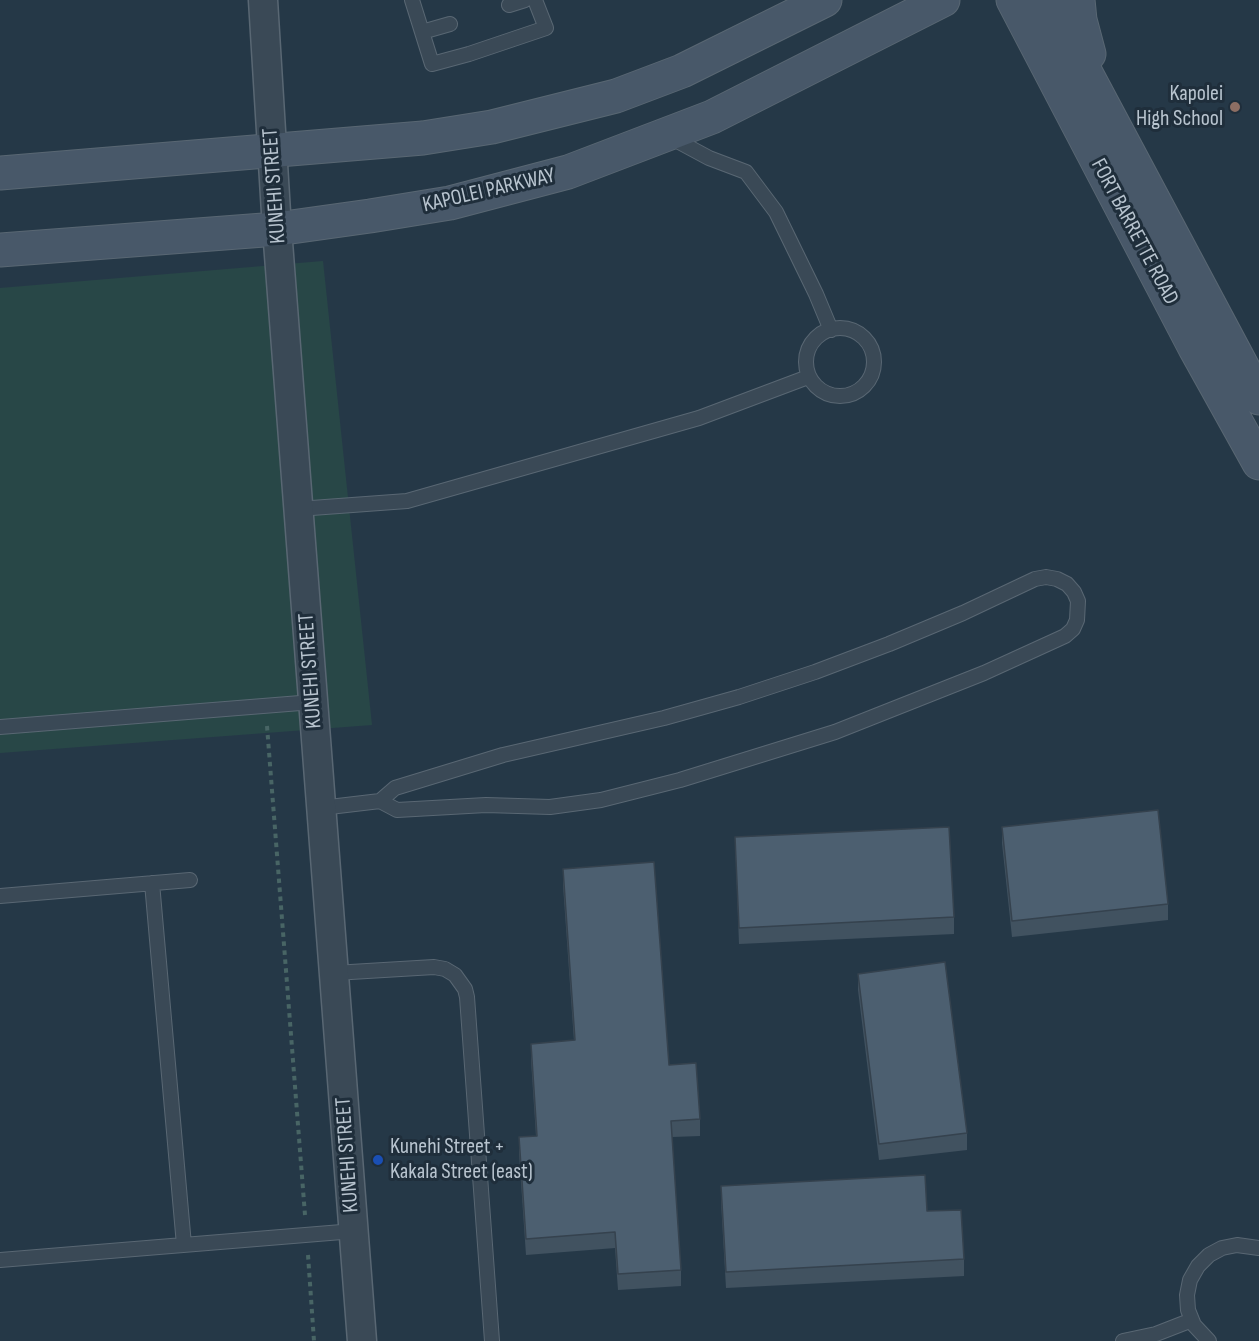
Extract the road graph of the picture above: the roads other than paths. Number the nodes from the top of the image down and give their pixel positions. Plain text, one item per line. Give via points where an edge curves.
1 (262, 0) edge
2 (412, 0) edge
3 (525, 0) edge
4 (535, 0) edge
5 (825, 0) edge
6 (943, 0) edge
7 (1013, 0) edge
8 (1047, 0) edge
9 (1078, 0) edge
10 (509, 5) dead end
11 (450, 24) dead end
12 (423, 32) junction
13 (1115, 127) junction
14 (666, 135) junction
15 (273, 152) junction
16 (0, 173) edge
17 (277, 229) junction
18 (0, 250) edge
19 (831, 330) junction
20 (808, 376) junction
21 (1259, 398) edge
22 (1259, 462) edge
23 (298, 509) junction
24 (313, 702) junction
25 (0, 727) edge
26 (380, 801) junction
27 (321, 808) junction
28 (190, 880) dead end
29 (152, 883) junction
30 (0, 896) edge
31 (334, 973) junction
32 (354, 1231) junction
33 (183, 1245) junction
34 (1259, 1248) edge
35 (0, 1260) edge
36 (1192, 1320) junction
37 (362, 1341) edge
38 (492, 1341) edge
39 (1123, 1341) edge
40 (1209, 1341) edge

1 - 15 street, KUNEHI STREET
2 - 12 lane
3 - 10 lane
4 - 12 lane via 546,28 469,54 432,64
5 - 15 main road via 682,71 616,96 469,131
6 - 14 main road, KAPOLEI PARKWAY via 712,117
7 - 22 main road, FORT BARRETTE ROAD
8 - 13 main road, FORT BARRETTE ROAD
9 - 13 main road via 1090,60
11 - 12 lane
13 - 21 main road, FORT BARRETTE ROAD
14 - 17 main road, KAPOLEI PARKWAY via 568,172 450,203
14 - 19 lane via 746,172 776,212
15 - 16 main road
15 - 17 street, KUNEHI STREET
17 - 18 main road, KAPOLEI PARKWAY
17 - 23 street, KUNEHI STREET
19 - 20 lane via 812,343 807,354
19 - 20 lane via 852,330 870,344 875,364 873,375 859,392 836,397 815,386
20 - 23 lane via 699,418 407,501
23 - 24 street, KUNEHI STREET
24 - 25 lane
24 - 27 street, KUNEHI STREET
26 - 26 lane via 395,788 504,755 664,718 815,672 900,640 1035,579 1046,577 1067,584 1078,601 1077,620 1065,636 994,669 835,732 680,780 601,800 550,807 486,805 397,810
26 - 27 lane
27 - 31 street, KUNEHI STREET
28 - 29 lane
29 - 30 lane
29 - 33 lane
31 - 32 street, KUNEHI STREET
31 - 38 lane via 434,967 455,975 465,989
32 - 33 lane
32 - 37 street, KUNEHI STREET
33 - 35 lane
34 - 36 lane via 1222,1248 1197,1266 1187,1295
36 - 39 lane
36 - 40 lane

